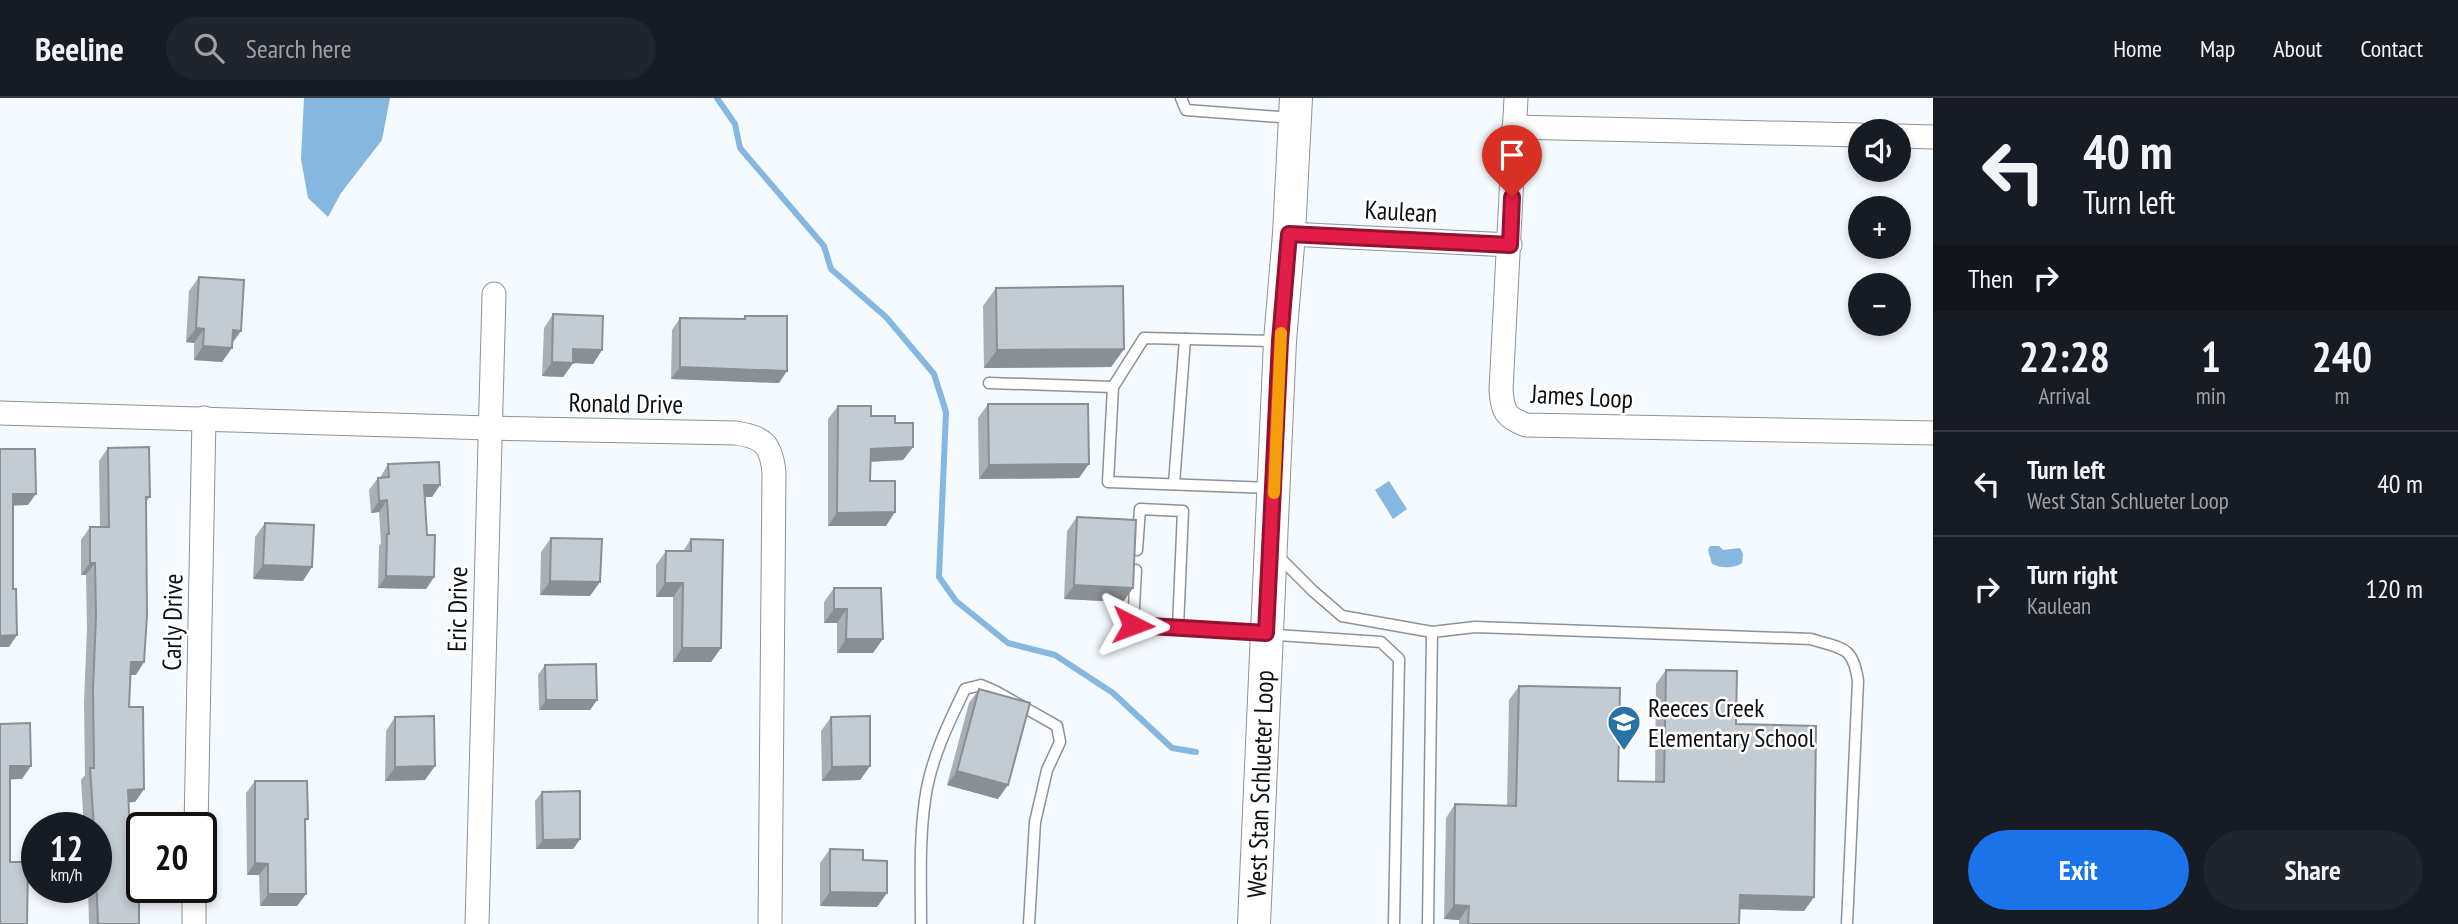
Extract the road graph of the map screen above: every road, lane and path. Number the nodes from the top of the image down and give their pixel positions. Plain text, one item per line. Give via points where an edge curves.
1 (1181, 98) edge
2 (1516, 98) edge
3 (1296, 108) edge
4 (1514, 127) junction
5 (1848, 135) edge
6 (1911, 136) edge
7 (1933, 137) edge
8 (1289, 234) junction
9 (1510, 245) junction
10 (494, 295) dead end
11 (1185, 339) junction
12 (1280, 341) junction
13 (989, 383) dead end
14 (1113, 387) junction
15 (0, 413) edge
16 (204, 418) junction
17 (489, 428) junction
18 (1933, 433) edge
19 (1174, 484) junction
20 (1274, 488) junction
21 (1271, 549) junction
22 (1137, 550) edge
23 (1136, 570) edge
24 (1178, 628) junction
25 (1432, 632) junction
26 (1266, 633) junction
27 (196, 812) edge
28 (194, 903) edge
29 (194, 924) edge
30 (477, 924) edge
31 (770, 924) edge
32 (921, 924) edge
33 (1030, 924) edge
34 (1254, 924) edge
35 (1394, 924) edge
36 (1428, 924) edge
37 (1847, 924) edge

1 - 3 lane via 1186,110
2 - 4 street, James Loop
3 - 8 main road, West Stan Schlueter Loop
4 - 5 street
4 - 9 street, James Loop
6 - 7 street
8 - 9 street, Kaulean
8 - 12 main road, West Stan Schlueter Loop
9 - 18 street, James Loop via 1501,390 1503,410 1513,420 1527,425
10 - 17 street, Eric Drive
11 - 12 lane
11 - 14 lane via 1144,338
11 - 19 lane
12 - 20 main road, West Stan Schlueter Loop
13 - 14 lane
14 - 19 lane via 1108,482
15 - 16 street, Ronald Drive
16 - 17 street, Ronald Drive
16 - 27 street, Carly Drive
17 - 30 street, Eric Drive
17 - 31 street, Ronald Drive via 736,433 761,439 772,454
19 - 20 lane
20 - 21 main road, West Stan Schlueter Loop
21 - 25 lane via 1342,616
21 - 26 main road, West Stan Schlueter Loop
22 - 24 lane via 1140,509 1183,511
23 - 24 lane via 1133,625
24 - 26 lane
25 - 36 lane
25 - 37 lane via 1475,627 1811,639 1848,652 1858,681
26 - 34 main road, West Stan Schlueter Loop
26 - 35 lane via 1381,642 1399,659
28 - 29 street
32 - 33 lane via 925,798 944,732 965,689 981,685 1057,726 1060,742 1047,770 1035,822

